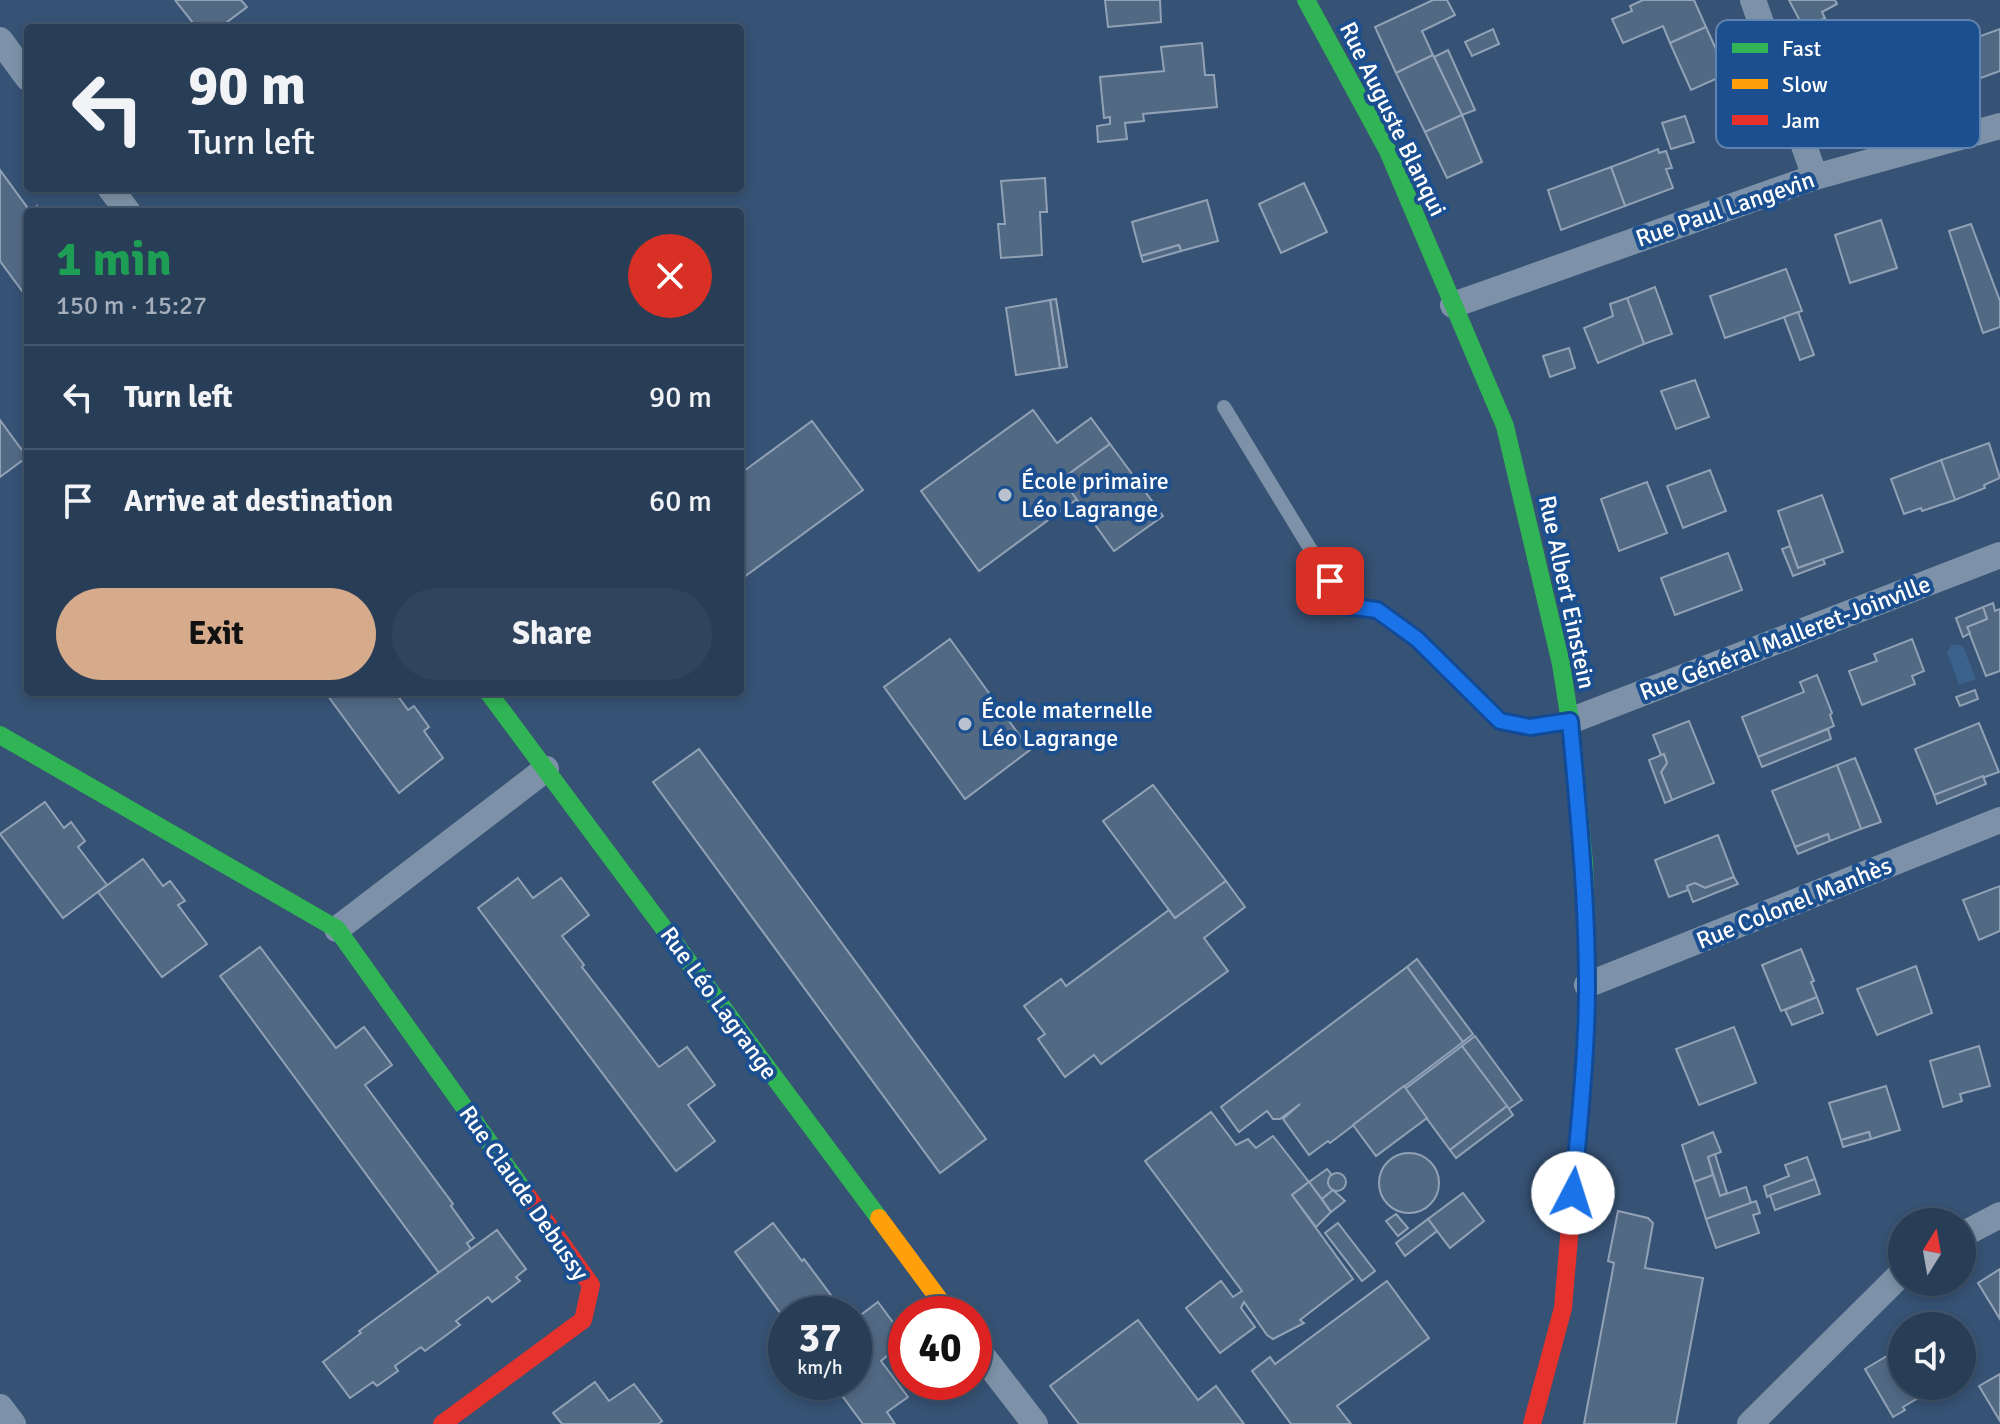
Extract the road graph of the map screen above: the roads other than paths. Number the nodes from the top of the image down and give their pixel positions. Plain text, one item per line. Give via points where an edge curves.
1 (1306, 0) edge
2 (1753, 0) edge
3 (1760, 20) edge
4 (0, 40) edge
5 (24, 73) edge
6 (2000, 126) edge
7 (1980, 132) edge
8 (1805, 148) edge
9 (1920, 148) edge
10 (1815, 177) junction
11 (1453, 305) junction
12 (1224, 407) dead end
13 (2000, 555) edge
14 (491, 696) edge
15 (1570, 721) junction
16 (0, 735) edge
17 (546, 769) junction
18 (2000, 820) edge
19 (337, 929) junction
20 (1587, 985) junction
21 (2000, 1215) edge
22 (1976, 1228) edge
23 (1888, 1287) edge
24 (937, 1296) edge
25 (992, 1368) edge
26 (0, 1407) edge
27 (13, 1424) edge
28 (442, 1424) edge
29 (1035, 1424) edge
30 (1532, 1424) edge
31 (1750, 1424) edge

1 - 11 street, Rue Auguste Blanqui via 1388,151
2 - 3 street
4 - 5 street
6 - 7 street, Rue Paul Langevin
8 - 10 street
9 - 10 street, Rue Paul Langevin
10 - 11 street, Rue Paul Langevin
11 - 15 street, Rue Albert Einstein via 1505,426
12 - 15 lane via 1345,606 1377,610 1417,639 1500,721 1530,727
13 - 15 street, Rue Général Malleret-Joinville
14 - 17 street, Rue Léo Lagrange
15 - 20 street, Rue Albert Einstein via 1584,863
16 - 19 street, Rue Claude Debussy
17 - 19 street
17 - 24 street, Rue Léo Lagrange
18 - 20 street, Rue Colonel Manhès
19 - 28 street, Rue Claude Debussy via 591,1285 583,1320
20 - 30 street, Rue Albert Einstein via 1563,1308
21 - 22 street
23 - 31 street
25 - 29 street
26 - 27 street

